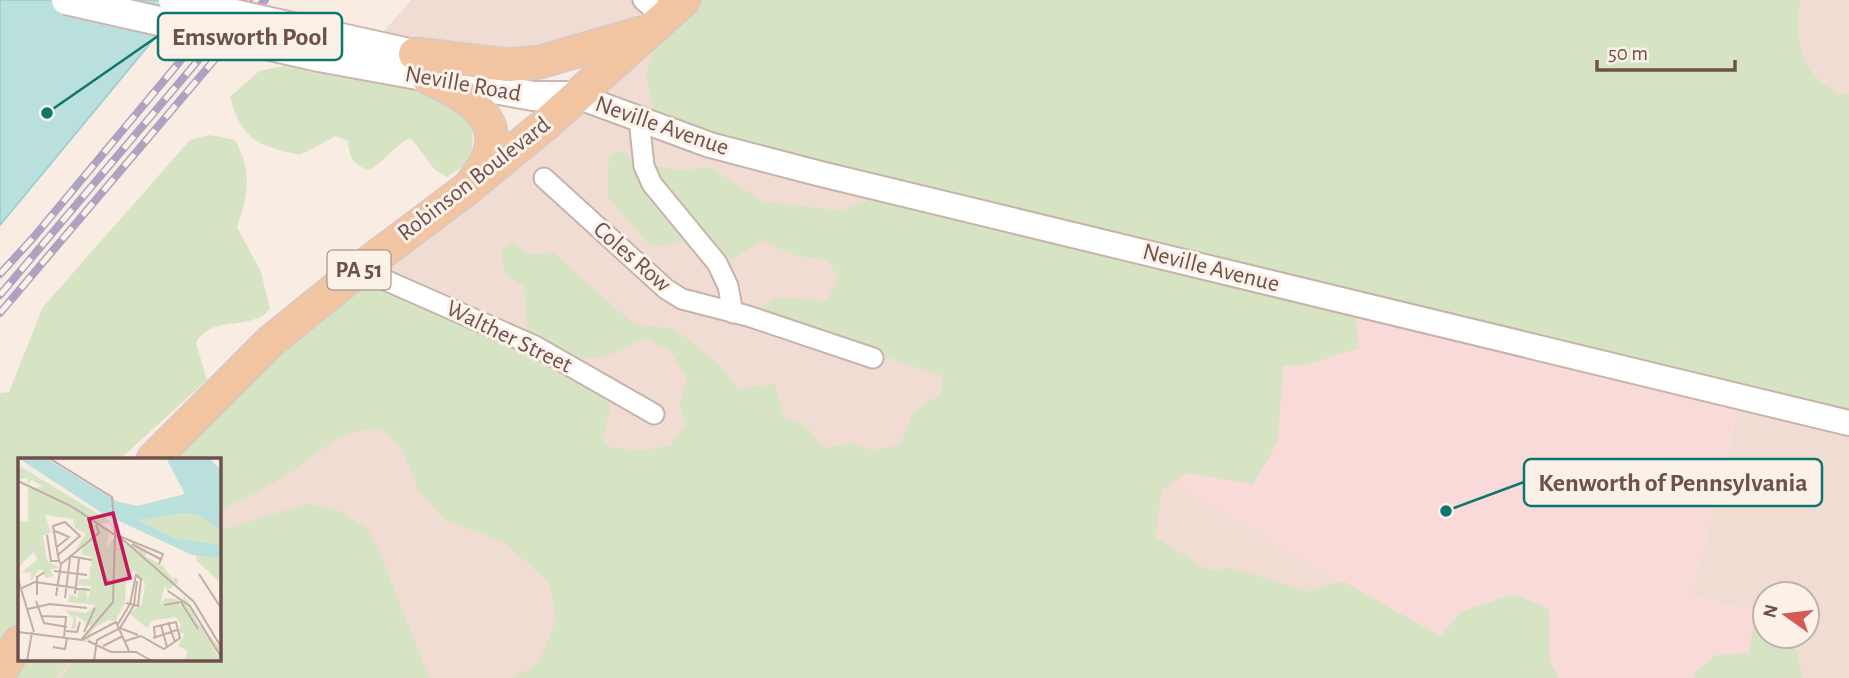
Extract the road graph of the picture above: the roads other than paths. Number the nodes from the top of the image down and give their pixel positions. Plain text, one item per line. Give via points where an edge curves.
1 (66, 0) edge
2 (173, 0) edge
3 (660, 12) edge
4 (323, 46) junction
5 (421, 66) junction
6 (578, 96) junction
7 (639, 119) junction
8 (544, 178) dead end
9 (464, 191) junction
10 (360, 269) junction
11 (733, 313) junction
12 (873, 358) dead end
13 (654, 414) dead end
14 (1849, 423) edge
15 (154, 458) edge
16 (18, 644) edge
17 (0, 672) edge

1 - 4 main road, Neville Road, bridge
2 - 4 main road, Neville Road, bridge
3 - 5 main road via 540,62
3 - 6 main road, PA 51
4 - 5 main road, Neville Road
5 - 6 main road, Neville Road via 533,96
5 - 9 main road via 469,98 489,126 487,156
6 - 7 street, Neville Avenue
6 - 9 main road, Robinson Boulevard / PA 51
7 - 11 street via 644,166 652,184 717,263
7 - 14 street, Neville Avenue via 710,145 821,174
8 - 11 street, Coles Row via 666,289 682,299
9 - 10 main road, Robinson Boulevard / PA 51
10 - 13 street, Walther Street via 535,346
10 - 15 main road, Robinson Boulevard / PA 51 via 271,341
11 - 12 street, Coles Row
16 - 17 main road

